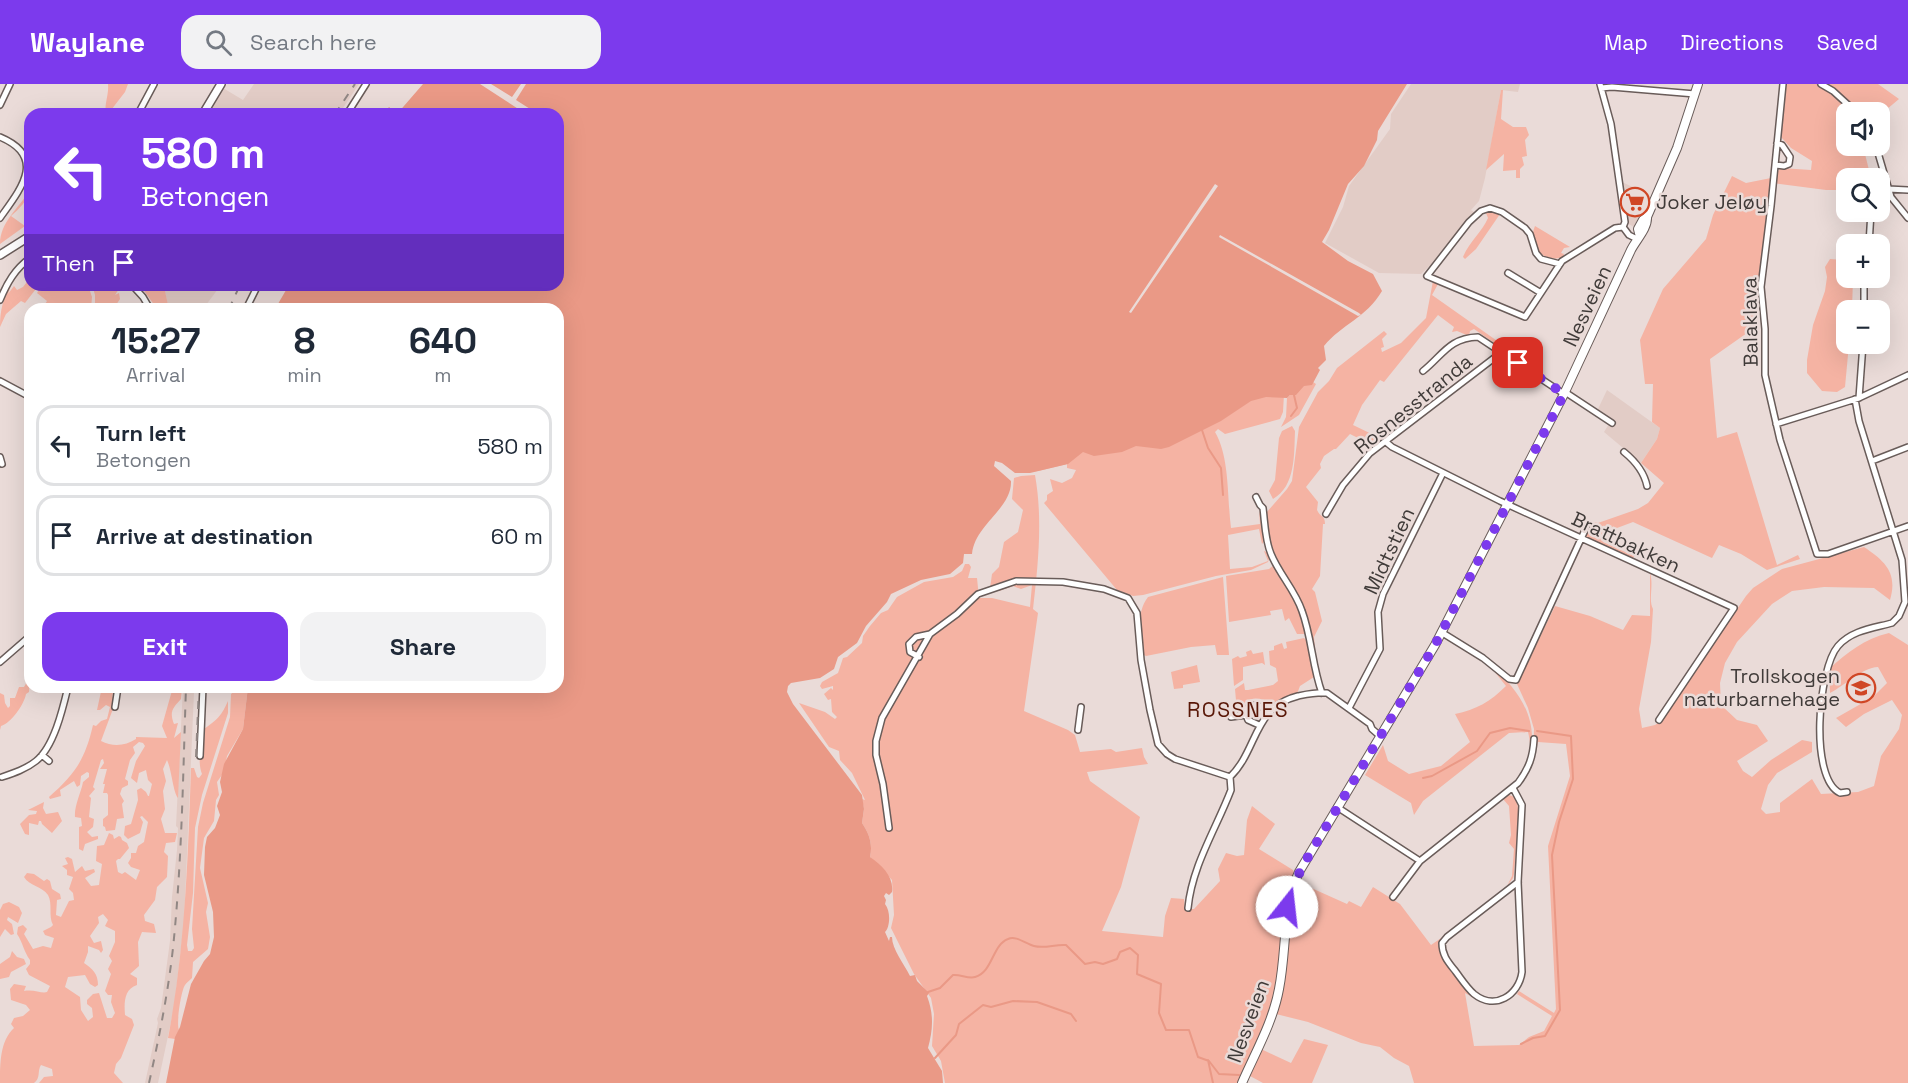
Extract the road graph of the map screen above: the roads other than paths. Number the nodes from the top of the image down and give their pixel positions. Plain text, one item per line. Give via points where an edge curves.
1 (10, 84) edge
2 (154, 84) edge
3 (221, 84) edge
4 (366, 84) edge
5 (1698, 84) edge
6 (1783, 84) edge
7 (1821, 84) edge
8 (1600, 86) edge
9 (1692, 93) junction
10 (1845, 102) edge
11 (0, 105) edge
12 (141, 108) edge
13 (207, 108) edge
14 (351, 108) edge
15 (0, 137) edge
16 (1777, 143) junction
17 (24, 162) edge
18 (1775, 165) junction
19 (24, 181) edge
20 (1890, 189) edge
21 (1908, 190) edge
22 (1890, 193) edge
23 (0, 218) edge
24 (1908, 218) edge
25 (1623, 227) junction
26 (1638, 236) junction
27 (24, 240) edge
28 (0, 255) edge
29 (24, 264) edge
30 (1560, 264) junction
31 (1508, 273) dead end
32 (138, 291) edge
33 (1541, 293) junction
34 (0, 300) edge
35 (146, 303) edge
36 (1502, 352) junction
37 (1862, 354) edge
38 (1423, 371) dead end
39 (1908, 375) edge
40 (0, 381) edge
41 (1564, 393) junction
42 (24, 395) edge
43 (1857, 399) junction
44 (1612, 423) dead end
45 (1776, 424) junction
46 (1386, 442) junction
47 (1908, 447) edge
48 (1624, 452) dead end
49 (0, 457) edge
50 (1872, 462) junction
51 (2, 464) dead end
52 (1443, 473) junction
53 (1647, 486) dead end
54 (1256, 496) dead end
55 (1508, 504) junction
56 (1326, 514) dead end
57 (1908, 526) edge
58 (1586, 528) dead end
59 (1893, 531) junction
60 (1582, 539) junction
61 (1441, 632) junction
62 (930, 634) junction
63 (24, 641) edge
64 (919, 657) junction
65 (0, 662) edge
66 (66, 693) edge
67 (116, 693) edge
68 (203, 693) edge
69 (1322, 693) junction
70 (115, 707) dead end
71 (1081, 707) dead end
72 (1349, 708) junction
73 (1271, 710) junction
74 (1246, 715) junction
75 (1231, 717) dead end
76 (1659, 720) dead end
77 (1259, 726) junction
78 (1078, 730) dead end
79 (1382, 733) junction
80 (1534, 739) dead end
81 (42, 755) junction
82 (200, 756) dead end
83 (48, 761) dead end
84 (2, 777) dead end
85 (1230, 777) junction
86 (1513, 788) junction
87 (1846, 792) dead end
88 (1338, 807) junction
89 (889, 828) dead end
90 (1420, 861) junction
91 (1518, 882) junction
92 (1393, 897) dead end
93 (1188, 908) dead end
94 (1242, 1083) edge

1 - 11 street
2 - 12 street
3 - 13 street
4 - 14 street
5 - 9 main road, Nesveien
6 - 16 street, Balaklava
7 - 10 street
8 - 9 street
8 - 25 street via 1611,124
9 - 26 main road, Nesveien via 1677,148
15 - 17 street via 13,144
16 - 18 street, Balaklava
16 - 18 street via 1790,157 1789,164
18 - 45 street, Balaklava via 1761,291 1765,375
19 - 23 street
20 - 21 street
22 - 24 street
25 - 26 street via 1629,235
25 - 30 street via 1615,228
26 - 41 main road, Nesveien
27 - 28 street
29 - 34 street
30 - 33 street
30 - 33 street via 1538,256 1525,228 1493,208 1485,208 1469,222 1427,276 1522,317 1527,316
31 - 33 street
32 - 35 street
36 - 38 street via 1478,337 1463,338
36 - 41 street
36 - 46 street, Rosnesstranda
37 - 43 street
39 - 43 street
40 - 42 street
41 - 44 street
41 - 55 main road, Nesveien
43 - 45 street
43 - 50 street
45 - 59 street, Balaklava via 1817,554 1828,554
46 - 52 street, Brattbakken
46 - 56 street, Rosnesstranda via 1356,469
47 - 50 street
48 - 53 street via 1643,473
49 - 51 street
50 - 59 street
52 - 55 street, Brattbakken
52 - 72 street, Midtstien via 1381,599 1380,649
54 - 69 street via 1263,508 1270,553 1306,622
55 - 60 street, Brattbakken
55 - 61 main road, Nesveien
57 - 59 street
58 - 60 street
59 - 87 street via 1902,560 1904,607 1892,623 1864,630 1836,648 1822,699 1824,770 1833,788
60 - 61 street via 1514,681
60 - 76 street, Brattbakken via 1734,608
61 - 79 main road, Nesveien
62 - 64 street
62 - 64 street via 916,637 909,644 910,652
62 - 85 street via 978,594 1017,581 1064,582 1124,596 1137,613 1141,660 1158,744 1175,759
63 - 65 street
64 - 89 street via 882,718 876,741
66 - 81 street via 54,733
67 - 70 street
68 - 82 street
69 - 72 street
69 - 73 street via 1292,698
71 - 78 street
72 - 79 street
73 - 74 street via 1253,705 1246,709
73 - 77 street
74 - 75 street
74 - 77 street
77 - 85 street
79 - 88 main road, Nesveien
80 - 86 street via 1530,765
81 - 83 street
81 - 84 street via 20,771
85 - 93 street via 1232,790 1191,886
86 - 90 street
86 - 91 street via 1522,805
88 - 90 street
88 - 94 main road, Nesveien via 1292,890 1277,998
90 - 92 street
91 - 91 street via 1521,979 1511,995 1488,1001 1469,989 1444,956 1442,943

